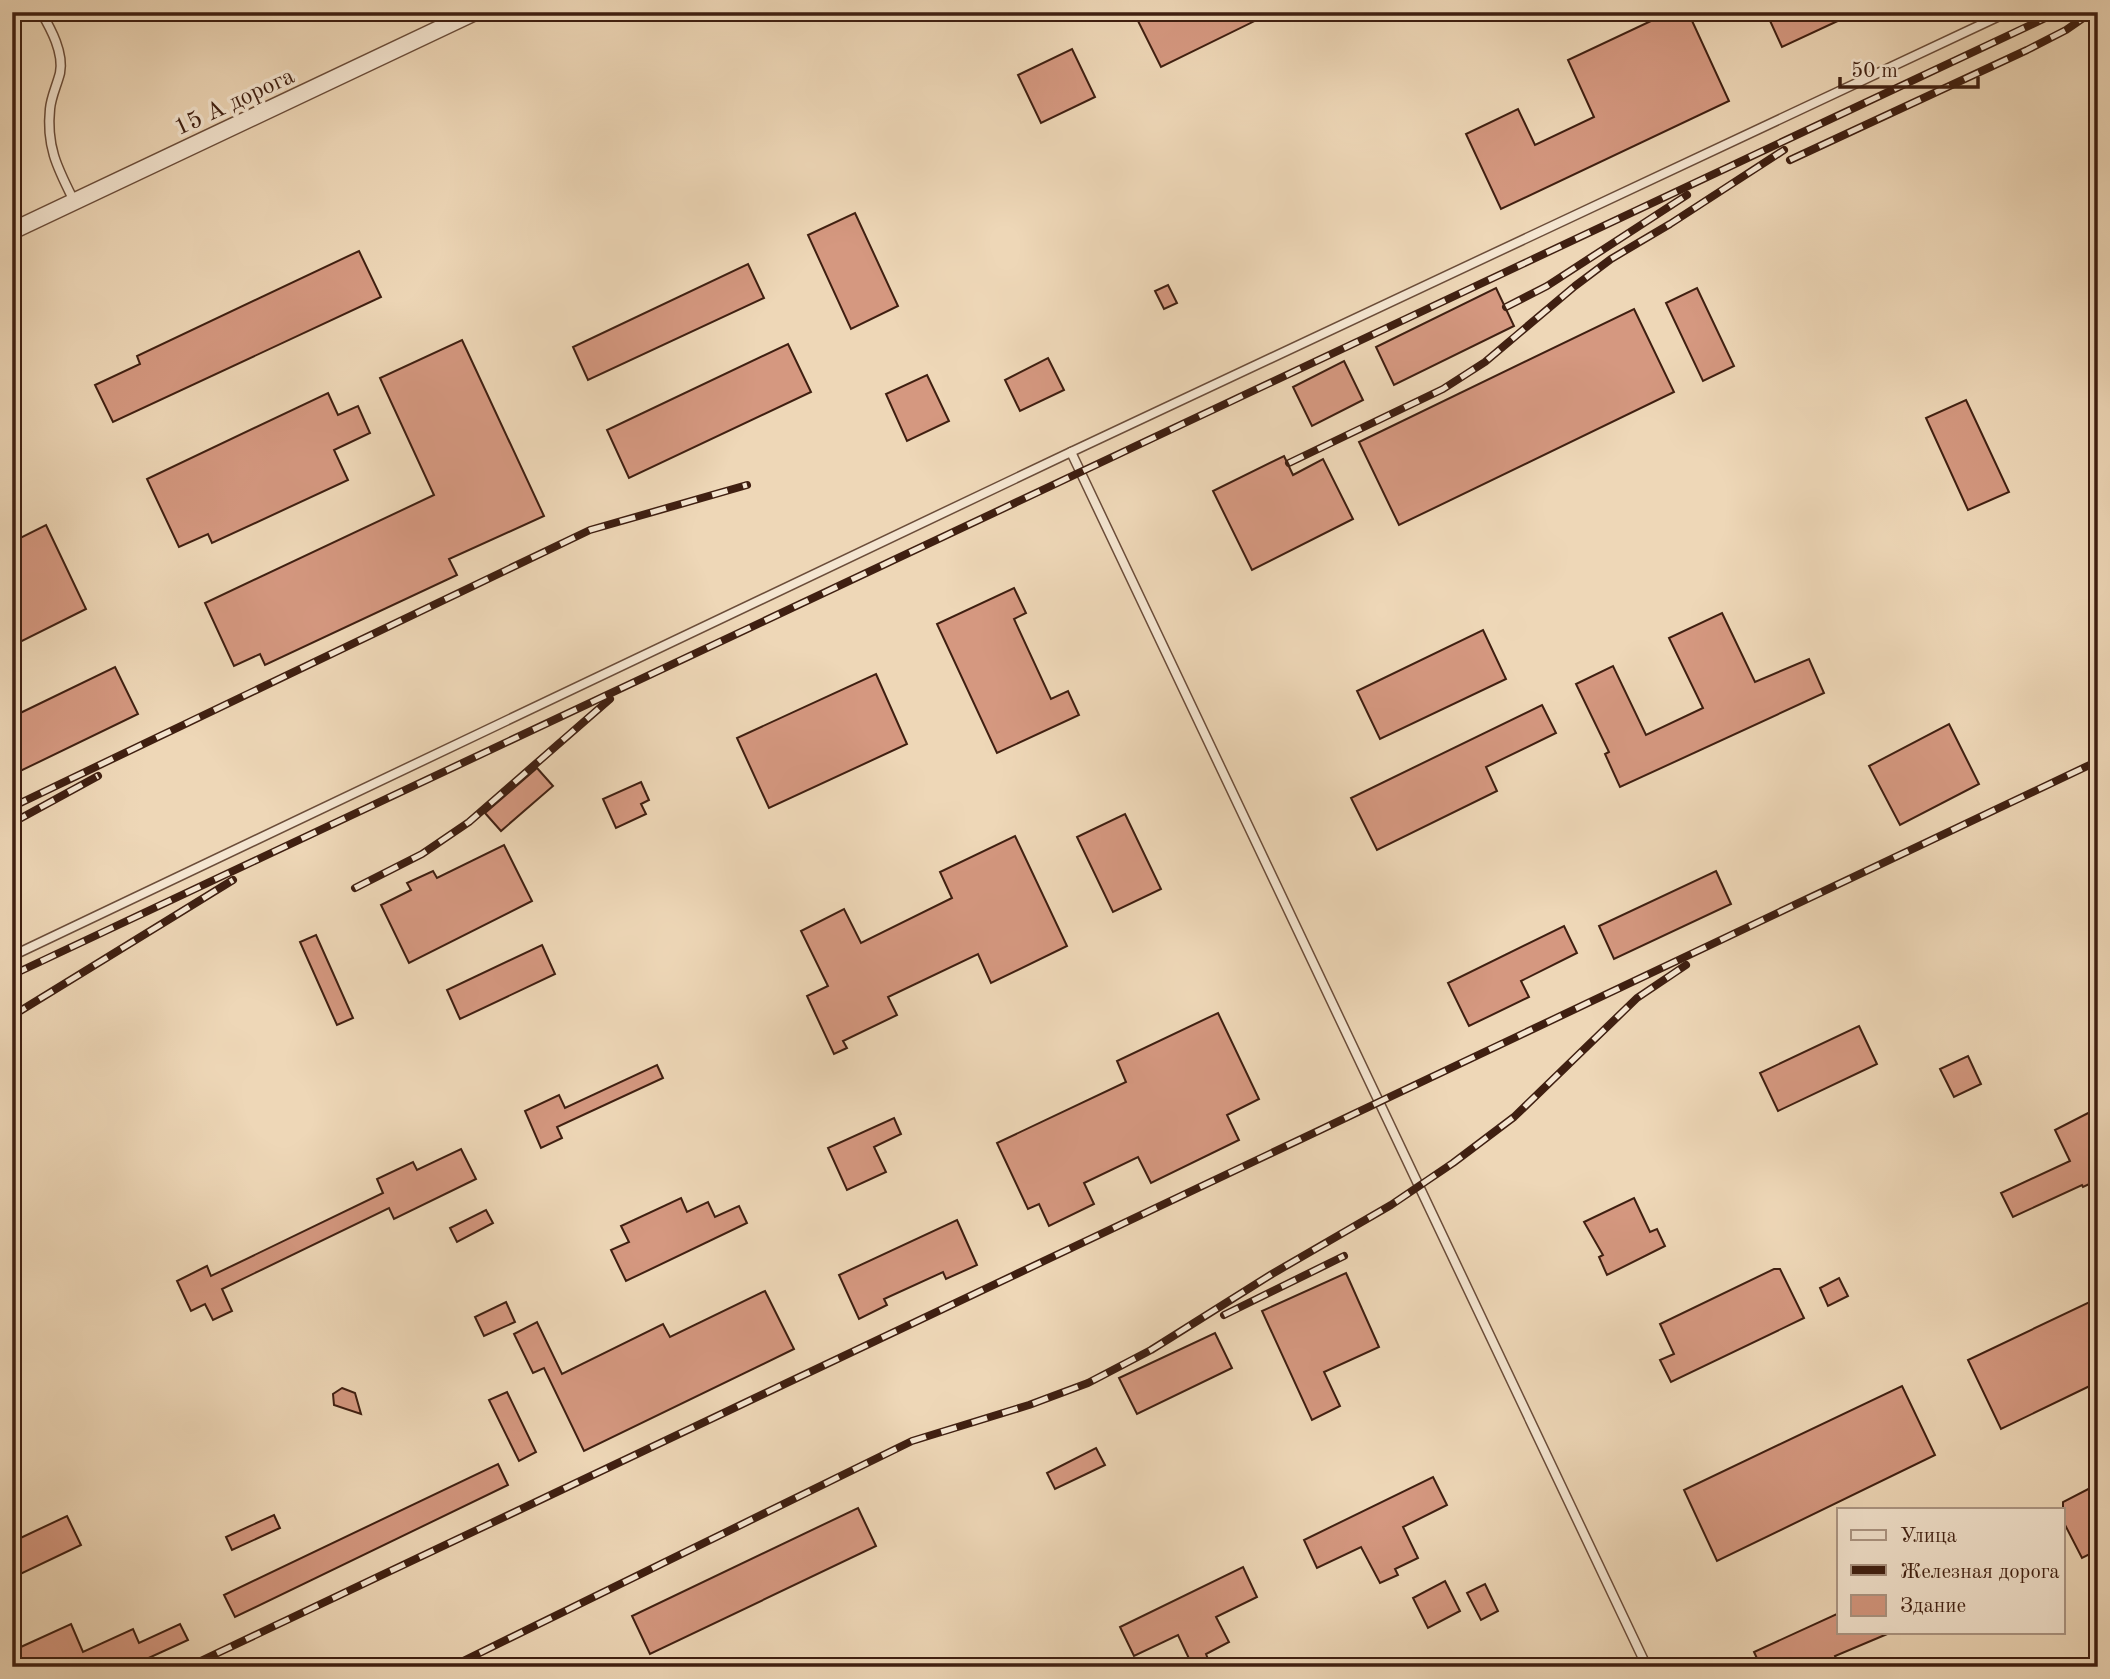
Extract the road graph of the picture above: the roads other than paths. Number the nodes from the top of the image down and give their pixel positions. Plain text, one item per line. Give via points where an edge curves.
1 (41, 12) edge
2 (475, 12) edge
3 (2008, 12) edge
4 (74, 201) junction
5 (12, 231) edge
6 (1071, 452) junction
7 (12, 956) edge
8 (1647, 1667) edge

1 - 4 lane via 55,38 61,70 50,108 54,161
2 - 4 street, 15 А дорога
3 - 6 lane
4 - 5 street, 15 А дорога
6 - 7 lane
6 - 8 lane

